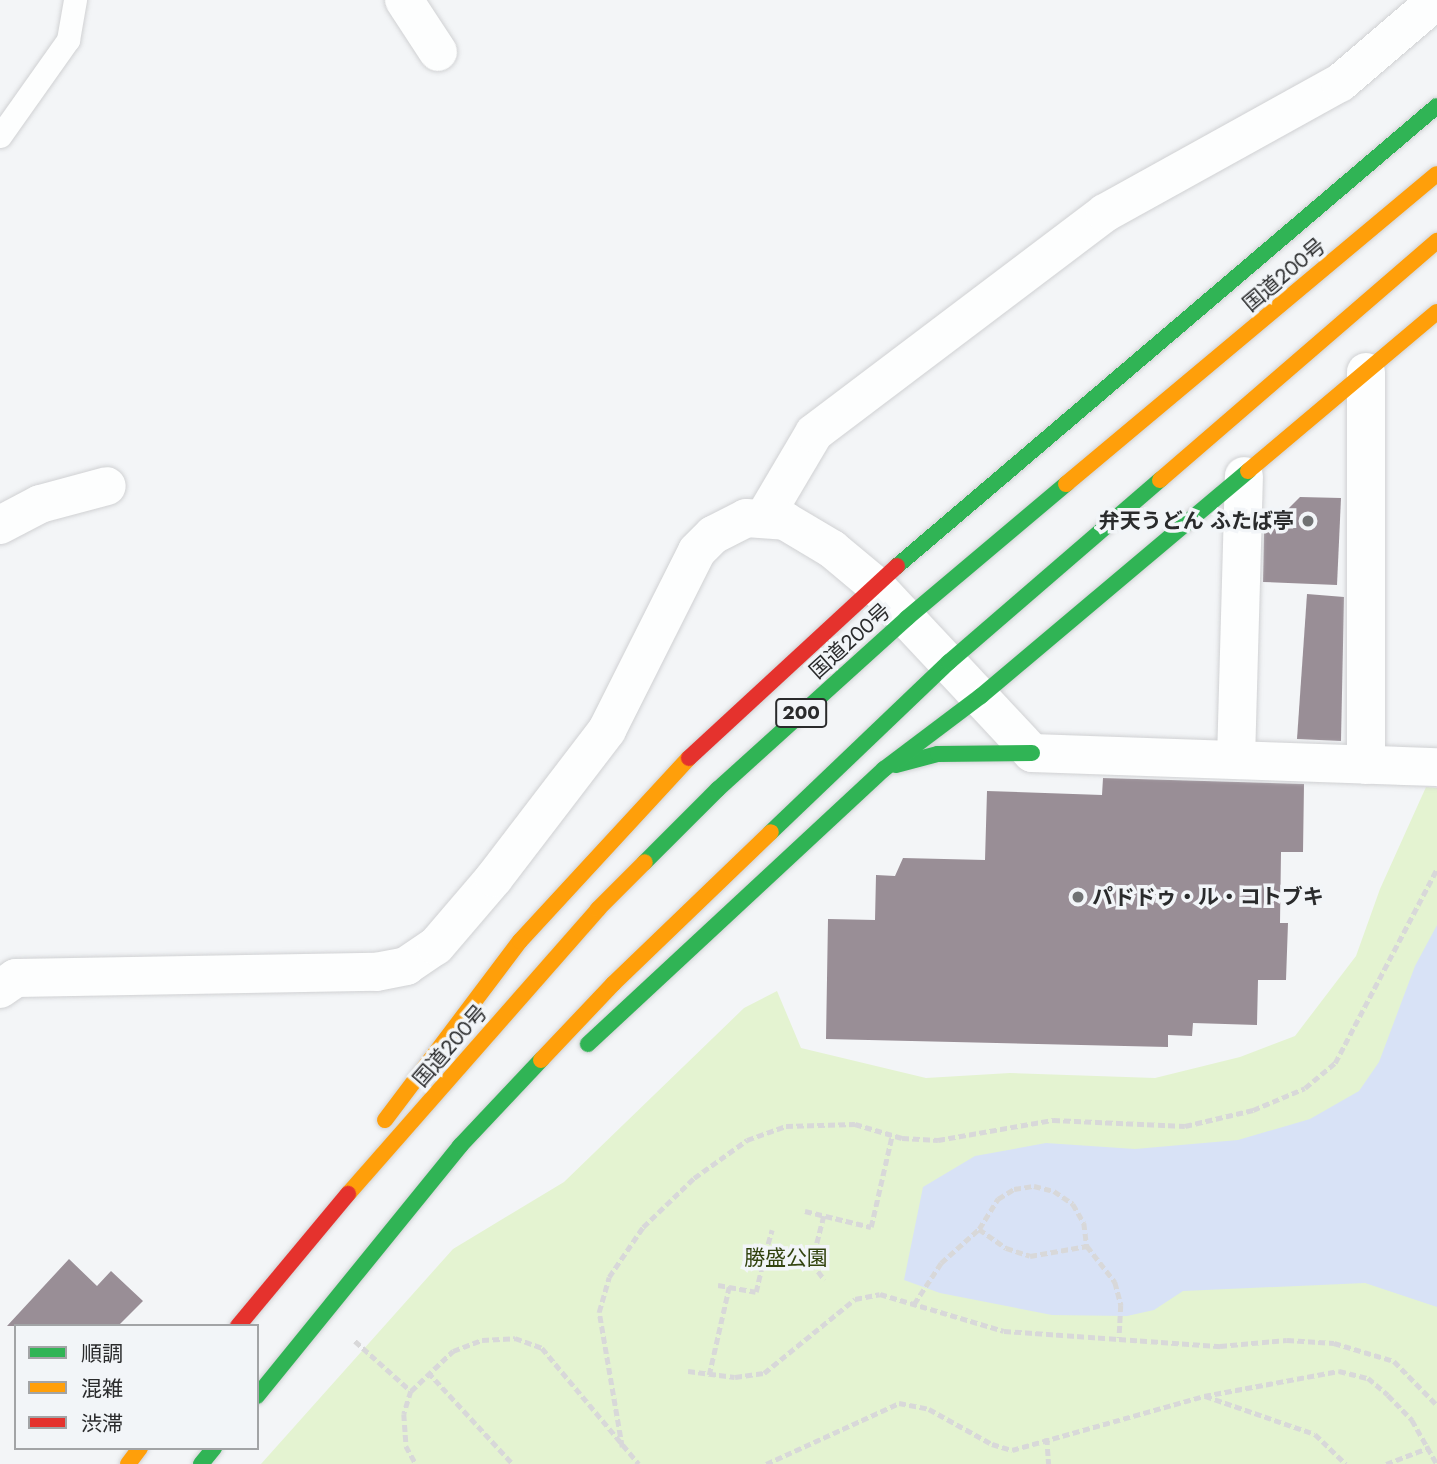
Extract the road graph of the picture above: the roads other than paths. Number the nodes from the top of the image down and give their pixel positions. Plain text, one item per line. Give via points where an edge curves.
1 (75, 0) edge
2 (404, 0) edge
3 (1437, 0) edge
4 (438, 52) dead end
5 (1437, 106) edge
6 (0, 136) edge
7 (1437, 174) edge
8 (1437, 241) edge
9 (1437, 312) edge
10 (1366, 372) junction
11 (1244, 476) junction
12 (107, 486) dead end
13 (765, 516) junction
14 (0, 526) edge
15 (874, 585) junction
16 (906, 618) junction
17 (948, 662) junction
18 (981, 696) junction
19 (1032, 753) junction
20 (1236, 760) junction
21 (1366, 765) junction
22 (1437, 767) edge
23 (884, 769) junction
24 (0, 989) edge
25 (570, 1061) dead end
26 (466, 1168) dead end
27 (289, 1261) junction
28 (341, 1295) junction
29 (240, 1324) edge
30 (259, 1394) edge
31 (212, 1450) edge
32 (201, 1464) edge

1 - 6 lane via 68,40
2 - 4 street
3 - 13 street via 1340,83 1105,213 814,433
5 - 15 highway
7 - 16 highway, 国道200号 / 200
8 - 17 highway
9 - 10 highway
10 - 11 highway
10 - 21 street
11 - 18 highway
11 - 20 street
12 - 14 street via 40,504
13 - 15 street via 804,530
13 - 24 street via 731,524 697,551 607,730 494,878 436,946 406,966 376,972 16,978
15 - 16 street
15 - 27 highway via 682,764 520,941 414,1078
16 - 17 street
16 - 27 highway, 国道200号 / 200 via 718,789 598,909
17 - 18 street
17 - 28 highway via 613,984 460,1146
18 - 19 street
18 - 23 highway
19 - 20 street
19 - 23 highway via 938,754
20 - 21 street
21 - 22 street
23 - 25 highway
26 - 28 highway
27 - 29 highway, 国道200号 / 200
28 - 30 highway
31 - 32 highway

